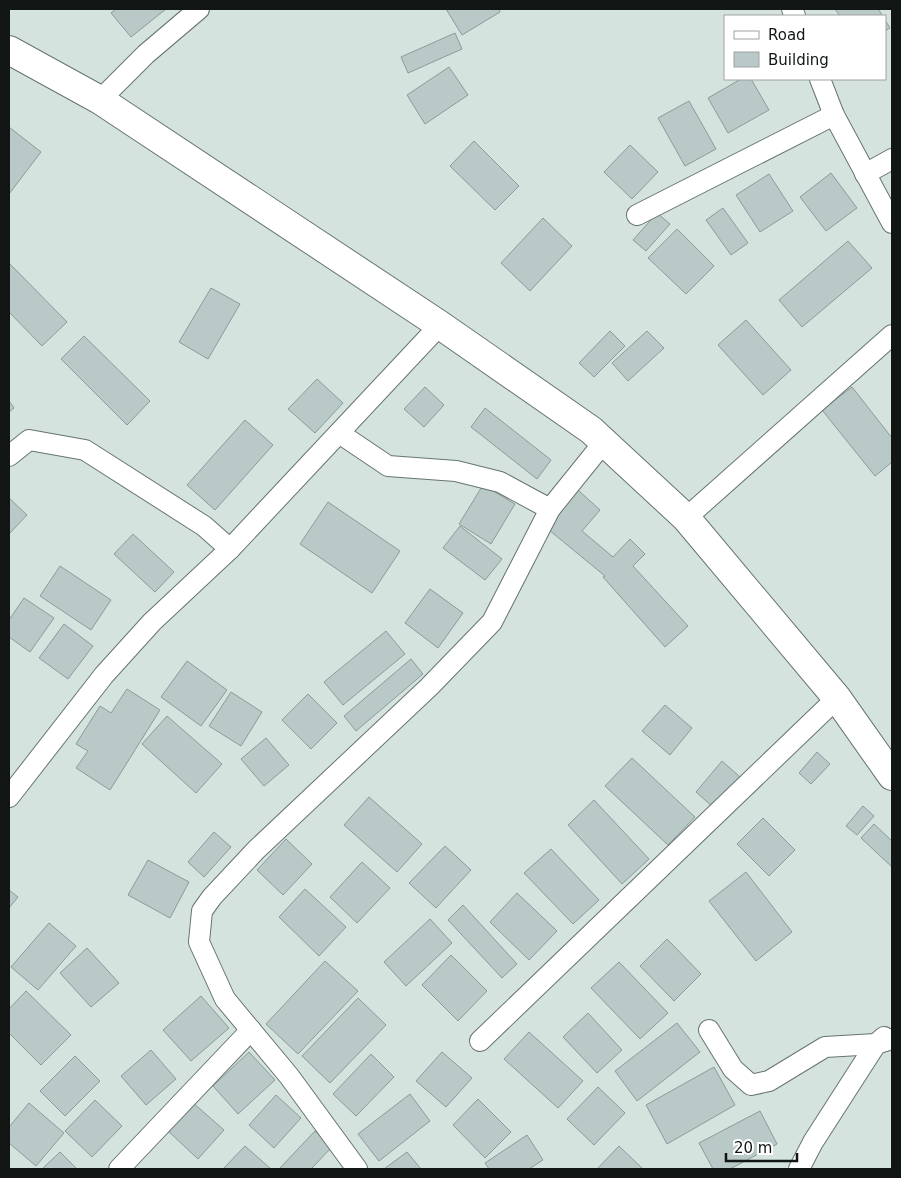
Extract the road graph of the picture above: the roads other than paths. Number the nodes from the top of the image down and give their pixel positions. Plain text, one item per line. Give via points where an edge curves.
1 (199, 9) edge
2 (9, 50) edge
3 (820, 80) edge
4 (100, 100) junction
5 (834, 115) junction
6 (892, 159) edge
7 (865, 174) junction
8 (637, 215) dead end
9 (892, 223) edge
10 (440, 325) junction
11 (892, 336) edge
12 (339, 433) junction
13 (604, 442) junction
14 (9, 456) edge
15 (550, 510) junction
16 (686, 518) junction
17 (230, 549) junction
18 (837, 698) junction
19 (892, 776) edge
20 (9, 797) edge
21 (892, 1029) edge
22 (251, 1030) junction
23 (709, 1030) dead end
24 (480, 1041) dead end
25 (884, 1042) edge
26 (119, 1169) edge
27 (357, 1169) edge
28 (799, 1169) edge

1 - 4 street via 146,54
2 - 4 main road
3 - 5 street
4 - 10 main road
5 - 7 street
5 - 8 street
6 - 7 street
7 - 9 street
10 - 12 street
10 - 13 main road
11 - 16 street
12 - 15 street via 388,466 456,471 500,482
12 - 17 street
13 - 15 street
13 - 16 main road
14 - 17 street via 29,440 85,450 204,526
15 - 22 street via 492,622 429,687 256,850 202,911 199,942 225,999
16 - 18 main road
17 - 20 street via 152,622 104,675
18 - 19 main road
18 - 24 street
21 - 25 street
22 - 26 street
22 - 27 street
23 - 25 street via 733,1069 751,1085 769,1081 825,1048
25 - 28 street via 813,1142

